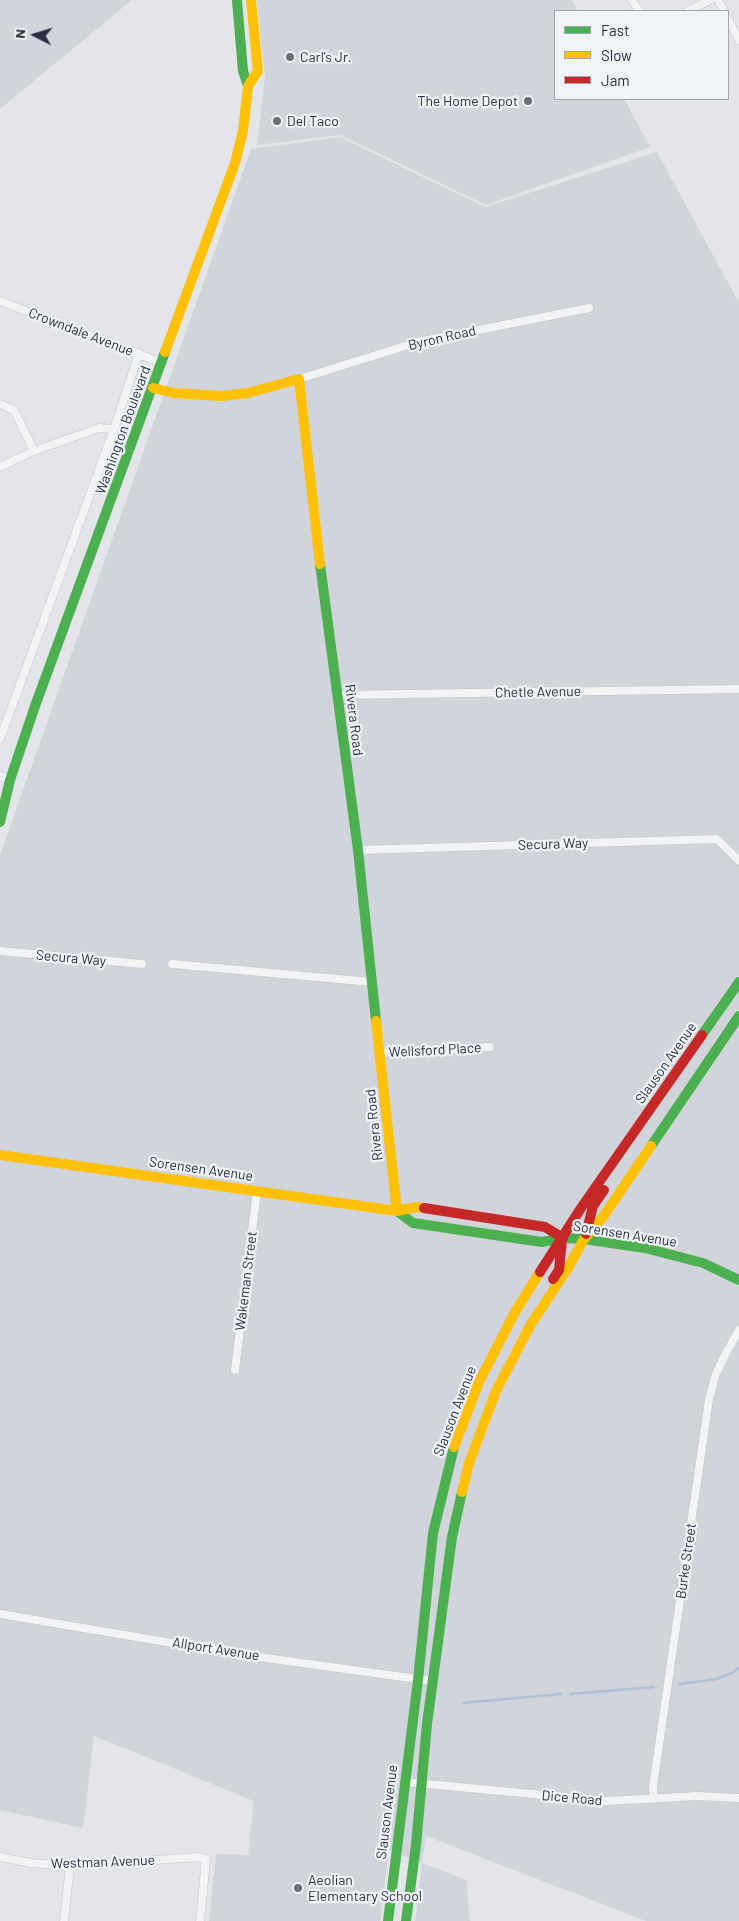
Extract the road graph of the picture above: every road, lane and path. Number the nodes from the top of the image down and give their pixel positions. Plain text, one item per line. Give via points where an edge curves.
1 (237, 0) edge
2 (251, 0) edge
3 (710, 0) edge
4 (690, 10) edge
5 (729, 21) edge
6 (739, 40) edge
7 (248, 86) junction
8 (0, 301) edge
9 (589, 308) dead end
10 (139, 353) junction
11 (162, 363) junction
12 (299, 379) junction
13 (152, 388) junction
14 (0, 404) edge
15 (114, 429) junction
16 (34, 451) junction
17 (0, 467) edge
18 (739, 689) edge
19 (337, 696) junction
20 (0, 739) edge
21 (5, 778) edge
22 (0, 794) edge
23 (0, 822) edge
24 (358, 850) junction
25 (739, 861) edge
26 (0, 951) edge
27 (142, 964) dead end
28 (172, 964) dead end
29 (372, 982) junction
30 (739, 982) edge
31 (739, 1016) edge
32 (490, 1047) dead end
33 (380, 1053) junction
34 (0, 1155) edge
35 (618, 1157) junction
36 (258, 1191) junction
37 (397, 1212) junction
38 (563, 1238) junction
39 (584, 1239) junction
40 (739, 1280) edge
41 (739, 1330) edge
42 (525, 1334) junction
43 (235, 1370) dead end
44 (0, 1614) edge
45 (418, 1680) junction
46 (432, 1681) junction
47 (405, 1782) junction
48 (422, 1783) junction
49 (739, 1798) edge
50 (654, 1799) junction
51 (0, 1856) edge
52 (70, 1866) junction
53 (64, 1921) edge
54 (200, 1921) edge
55 (388, 1921) edge
56 (406, 1921) edge

1 - 7 main road, Washington Boulevard via 243,71
2 - 7 main road, Washington Boulevard via 258,71
3 - 4 street
5 - 6 street
7 - 11 main road, Washington Boulevard via 243,131 235,163
8 - 10 street, Crowndale Avenue
9 - 12 street, Byron Road via 418,342
10 - 11 street, Crowndale Avenue
10 - 15 street, Washington Boulevard
11 - 13 main road, Washington Boulevard
12 - 13 main road via 248,393 222,396
12 - 19 main road, Rivera Road
13 - 21 main road, Washington Boulevard
14 - 16 street via 14,410
15 - 16 street via 98,428
15 - 20 street, Washington Boulevard
16 - 17 street
18 - 19 street, Chetle Avenue
19 - 24 main road, Rivera Road
21 - 22 main road, Washington Boulevard
21 - 23 main road, Washington Boulevard
24 - 25 street, Secura Way via 717,838
24 - 29 main road, Rivera Road
26 - 27 street, Secura Way
28 - 29 street
29 - 33 main road, Rivera Road
30 - 35 main road, Slauson Avenue
31 - 39 main road via 603,1217
32 - 33 street, Wellsford Place
33 - 37 main road, Rivera Road
34 - 36 main road, Sorensen Avenue
35 - 38 main road, Slauson Avenue
35 - 39 main road via 619,1164 593,1206
36 - 37 main road, Sorensen Avenue
36 - 43 street, Wakeman Street
37 - 38 main road, Sorensen Avenue via 413,1223 542,1242
37 - 38 main road, Sorensen Avenue via 416,1207 545,1227
38 - 39 main road, Sorensen Avenue
38 - 42 main road via 559,1270 526,1322
38 - 45 main road, Slauson Avenue via 502,1334 479,1382 451,1456 433,1533
39 - 40 main road, Sorensen Avenue via 681,1256
39 - 42 main road
41 - 50 street, Burke Street via 716,1374 709,1398 653,1787
42 - 46 main road via 496,1391 469,1463 452,1537
44 - 45 street, Allport Avenue via 237,1654
45 - 46 street, Allport Avenue
45 - 47 main road, Slauson Avenue
46 - 48 main road
47 - 48 street, Dice Road
47 - 55 main road, Slauson Avenue
48 - 50 street, Dice Road via 606,1801
48 - 56 main road
49 - 50 street, Dice Road
51 - 52 street, Westman Avenue via 31,1863
52 - 53 street
52 - 54 street, Westman Avenue via 198,1856 206,1860

